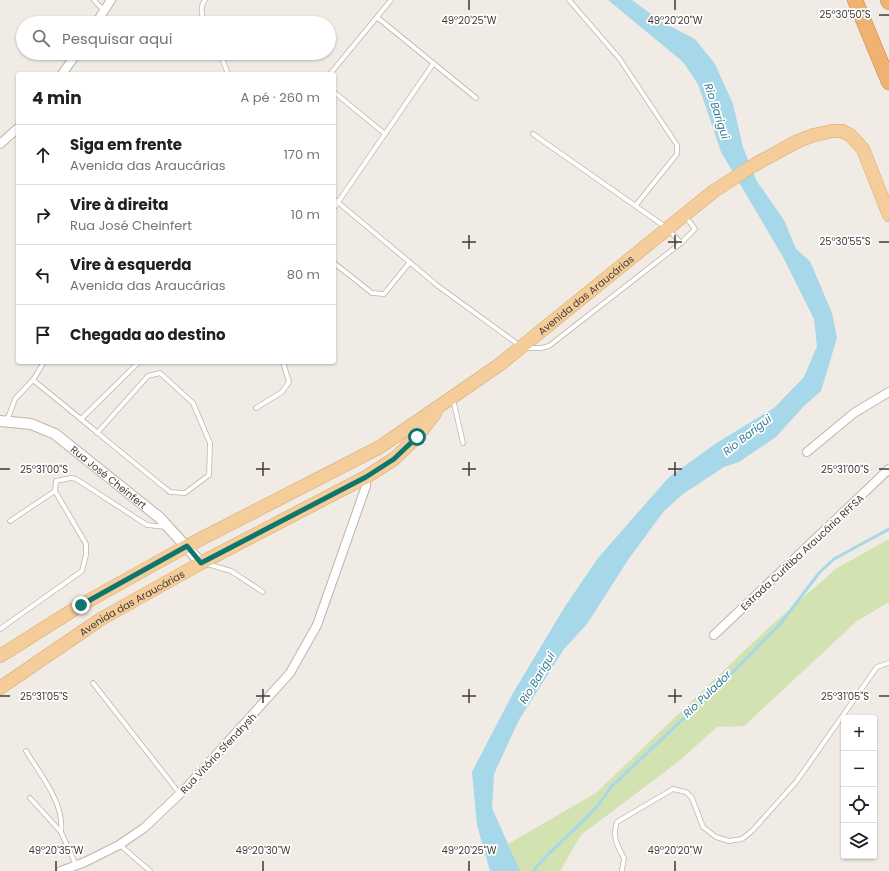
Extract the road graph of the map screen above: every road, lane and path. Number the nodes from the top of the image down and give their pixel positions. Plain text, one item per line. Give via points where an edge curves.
1 (94, 0) edge
2 (111, 0) edge
3 (206, 0) edge
4 (391, 0) edge
5 (569, 0) edge
6 (855, 0) edge
7 (104, 11) junction
8 (101, 16) edge
9 (203, 16) edge
10 (378, 18) junction
11 (72, 60) edge
12 (223, 60) edge
13 (433, 64) junction
14 (63, 72) edge
15 (227, 72) edge
16 (332, 72) edge
17 (889, 82) edge
18 (336, 94) edge
19 (476, 98) dead end
20 (16, 130) edge
21 (385, 134) junction
22 (533, 134) dead end
23 (0, 144) edge
24 (336, 201) edge
25 (636, 205) junction
26 (684, 214) junction
27 (889, 215) edge
28 (667, 228) junction
29 (681, 243) junction
30 (410, 262) junction
31 (336, 265) edge
32 (522, 348) junction
33 (43, 364) edge
34 (137, 364) edge
35 (284, 364) edge
36 (33, 380) junction
37 (889, 392) edge
38 (448, 400) junction
39 (256, 408) dead end
40 (81, 419) junction
41 (3, 421) edge
42 (97, 433) junction
43 (463, 443) dead end
44 (380, 447) junction
45 (807, 452) dead end
46 (889, 469) edge
47 (366, 477) junction
48 (55, 492) junction
49 (10, 521) dead end
50 (170, 528) junction
51 (187, 546) junction
52 (201, 563) junction
53 (264, 592) dead end
54 (0, 629) edge
55 (714, 635) dead end
56 (0, 656) edge
57 (889, 663) edge
58 (94, 683) dead end
59 (0, 688) edge
60 (26, 751) dead end
61 (180, 794) junction
62 (30, 798) dead end
63 (61, 832) junction
64 (120, 845) junction
65 (76, 865) junction
66 (622, 870) dead end
67 (61, 871) edge
68 (150, 871) edge

1 - 7 lane
2 - 7 street
3 - 9 lane via 201,11
4 - 10 lane
5 - 25 lane via 620,58 677,146 677,154
6 - 17 highway
7 - 8 street
10 - 13 lane
10 - 16 lane
11 - 14 street
12 - 15 lane
13 - 19 lane
13 - 21 lane
18 - 21 lane
20 - 23 street
21 - 24 lane
22 - 25 lane
24 - 30 lane
25 - 28 lane
26 - 27 main road, Avenida das Araucárias via 754,165 814,135 842,131 857,141 863,149
26 - 28 main road, Avenida das Araucárias
26 - 29 lane via 695,229
28 - 29 lane
28 - 32 main road, Avenida das Araucárias
29 - 32 lane via 549,346
30 - 31 lane via 384,294 377,295
30 - 32 lane
32 - 38 main road, Avenida das Araucárias
33 - 36 lane
34 - 40 lane
35 - 39 lane via 289,382 282,392
36 - 40 lane
36 - 41 lane via 15,399
37 - 45 street via 854,413
38 - 43 lane
38 - 44 main road, Avenida das Araucárias
38 - 47 main road, Avenida das Araucárias via 408,446 394,459
40 - 42 lane
41 - 50 street, Rua José Cheinfert via 30,424 56,434
42 - 42 lane via 148,376 160,373 193,403 210,443 209,476 185,493 170,492
44 - 47 main road
44 - 51 main road, Avenida das Araucárias
46 - 55 street, Estrada Curitiba Araucária RFFSA
47 - 52 main road, Avenida das Araucárias
47 - 61 street, Rua Vitório Sfendrysh via 366,486 317,625 290,673
48 - 49 lane
48 - 50 lane via 56,481 76,479 147,525
48 - 54 lane via 86,544 82,570
50 - 51 street, Rua José Cheinfert
51 - 52 street, Rua José Cheinfert
51 - 56 main road, Avenida das Araucárias via 81,605
52 - 53 lane via 231,571
52 - 59 main road, Avenida das Araucárias via 101,619
57 - 66 lane via 877,667 796,782 742,840 729,841 716,837 703,827 692,798 686,792 673,789 617,822 614,831 617,845 624,858
58 - 61 lane
60 - 63 lane via 60,809
61 - 64 street, Rua Vitório Sfendrysh via 144,828
62 - 63 lane
63 - 65 lane
64 - 65 street, Rua Vitório Sfendrysh
64 - 68 lane
65 - 67 street, Rua Vitório Sfendrysh

